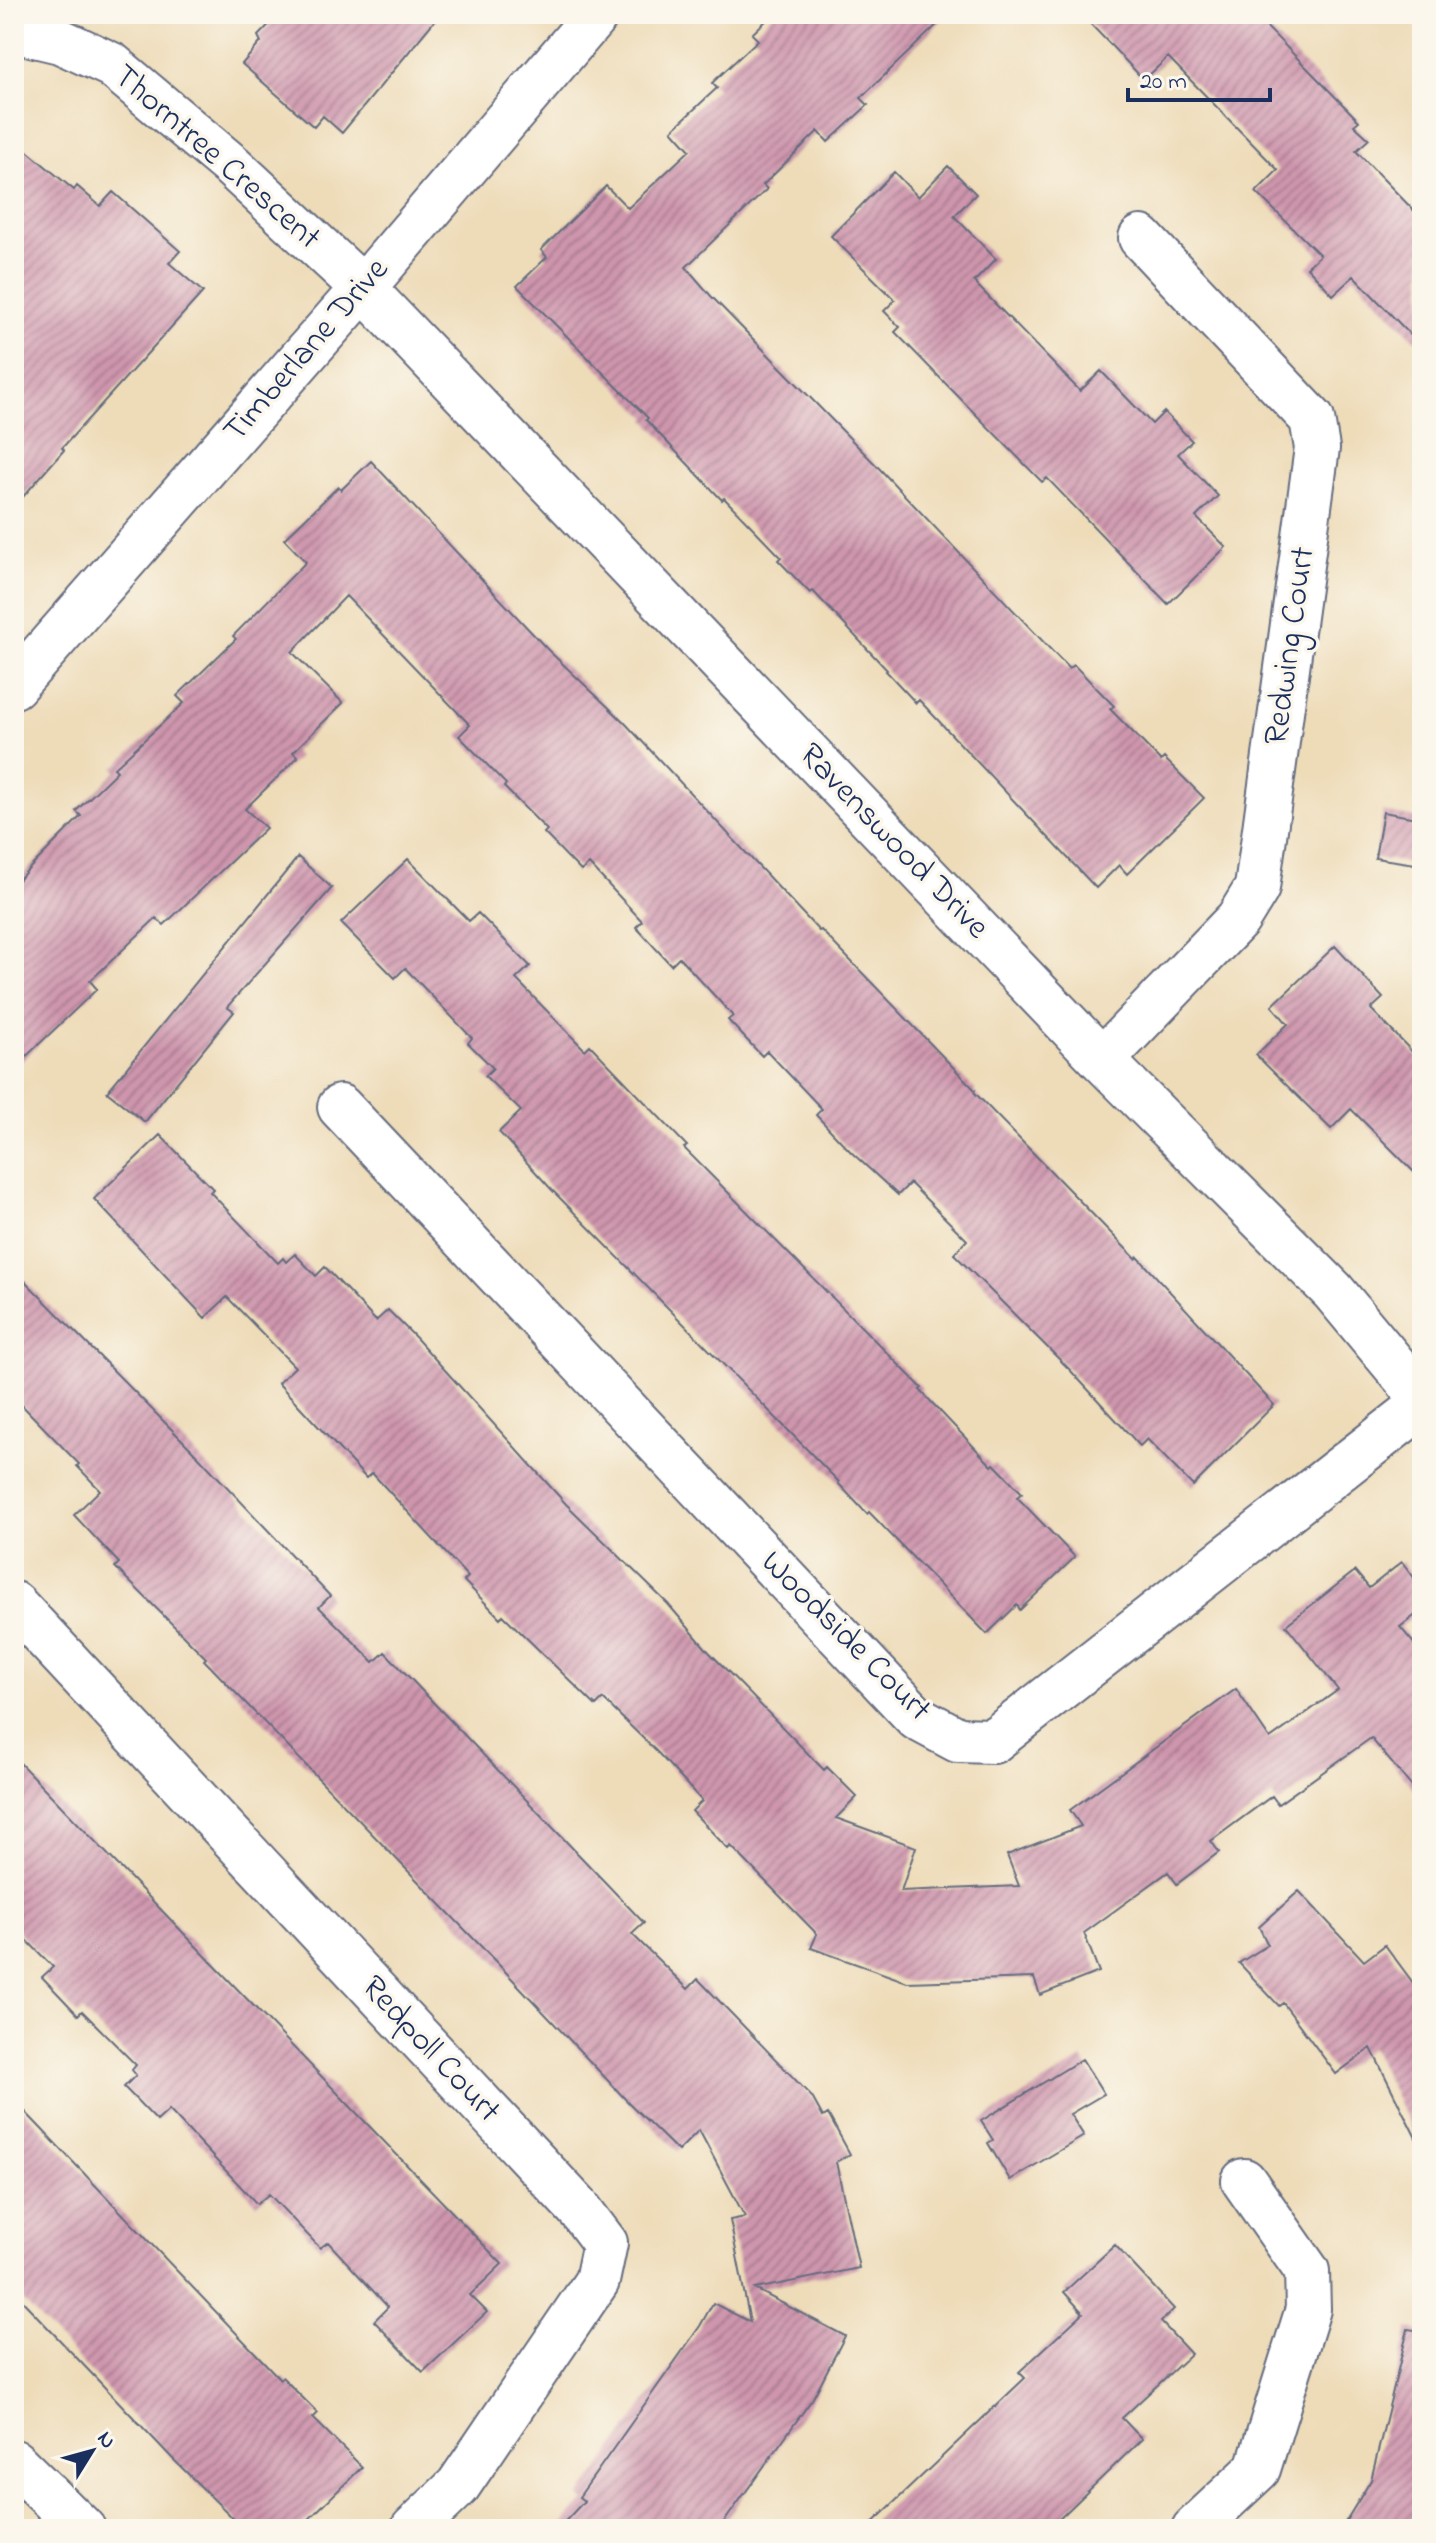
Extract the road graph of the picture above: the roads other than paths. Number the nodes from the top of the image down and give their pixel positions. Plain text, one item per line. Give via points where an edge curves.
1 (597, 14) edge
2 (14, 30) edge
3 (1141, 238) dead end
4 (363, 288) junction
5 (14, 686) edge
6 (1102, 1060) junction
7 (340, 1107) dead end
8 (1422, 1398) edge
9 (1422, 1405) edge
10 (14, 1604) edge
11 (1244, 2181) dead end
12 (14, 2462) edge
13 (83, 2529) edge
14 (413, 2529) edge
15 (1194, 2529) edge

1 - 4 street, Timberlane Drive
2 - 4 street, Thorntree Crescent via 60,41 112,65 232,166
3 - 6 street, Redwing Court via 1312,419 1317,448 1257,888 1238,919
4 - 5 street, Timberlane Drive
4 - 6 street, Ravenswood Drive
6 - 8 street, Ravenswood Drive via 1333,1291
7 - 9 street, Woodside Court via 917,1718 958,1740 993,1741
10 - 14 street, Redpoll Court via 580,2210 605,2243 597,2281 458,2486
11 - 15 street via 1307,2271 1308,2309 1258,2469
12 - 13 street

